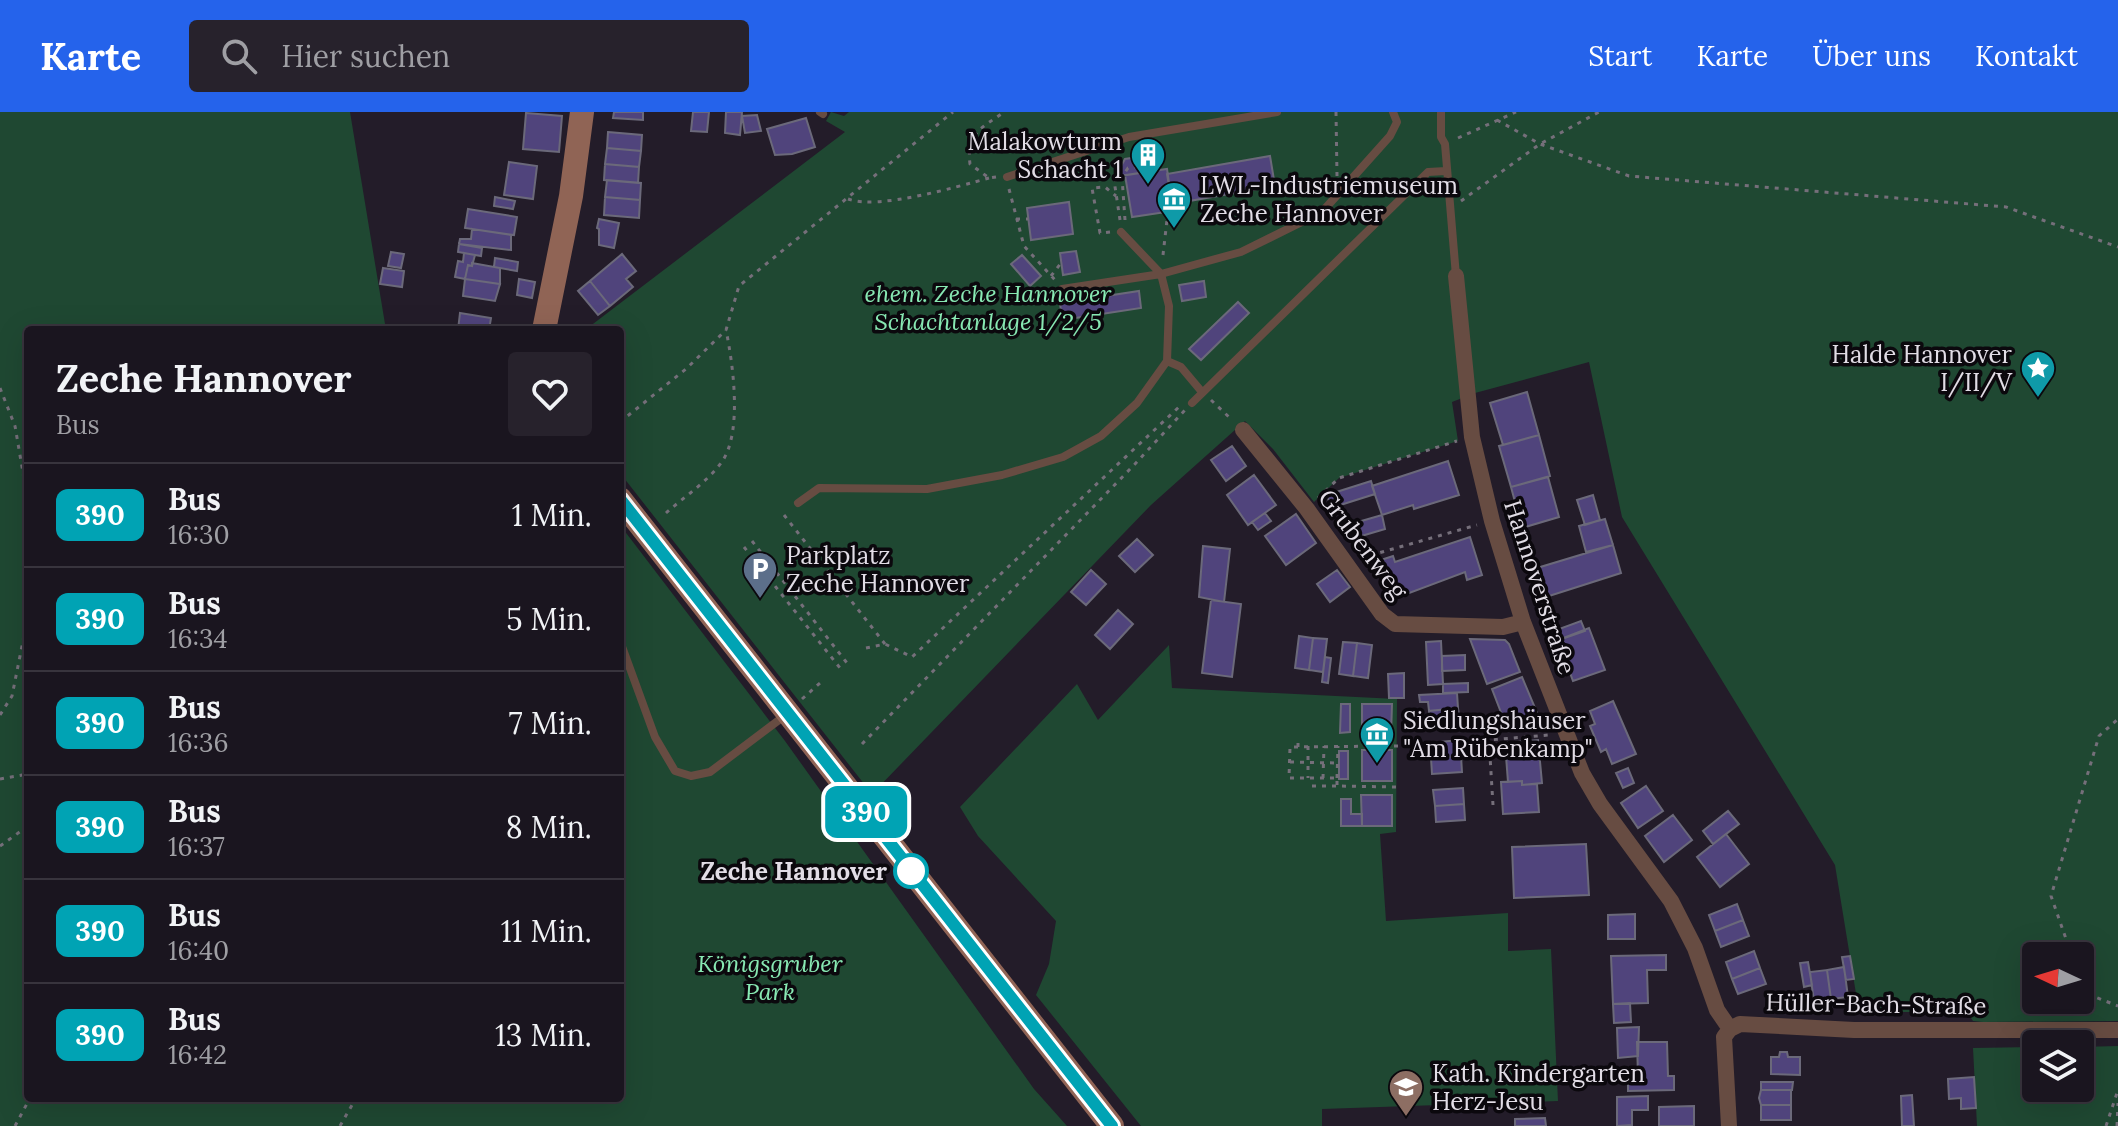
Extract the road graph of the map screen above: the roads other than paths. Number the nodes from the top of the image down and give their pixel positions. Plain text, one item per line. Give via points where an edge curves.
1 (582, 112) edge
2 (1277, 112) edge
3 (1393, 112) edge
4 (1441, 112) edge
5 (1446, 171) junction
6 (1007, 177) road end
7 (1121, 232) road end
8 (1161, 274) junction
9 (1456, 276) joint
10 (1062, 289) road end
11 (545, 326) edge
12 (1167, 361) junction
13 (1205, 394) junction
14 (1192, 403) road end
15 (1243, 430) road end
16 (798, 503) dead end
17 (624, 504) edge
18 (1523, 622) junction
19 (624, 652) edge
20 (787, 714) junction
21 (1730, 1029) junction
22 (2118, 1030) edge
23 (1112, 1126) edge
24 (1729, 1126) edge

1 - 11 street
2 - 6 lane via 1129,137
3 - 8 lane via 1397,122 1390,136 1322,212 1241,252
4 - 5 lane, Hannoverstraße
5 - 9 lane, Hannoverstraße
5 - 13 lane via 1428,172
7 - 8 lane
8 - 10 lane
8 - 12 lane via 1169,306
9 - 18 street, Hannoverstraße via 1472,437
12 - 13 lane via 1181,367
12 - 16 lane via 1137,403 1101,436 1063,457 927,489 819,488
13 - 14 lane
15 - 18 street, Grubenweg via 1382,614 1395,624 1503,627
17 - 20 street
18 - 21 street, Hannoverstraße via 1582,773 1671,901
19 - 20 lane via 655,737 675,771 691,776 710,772
20 - 23 street
21 - 22 street, Hüller-Bach-Straße via 1740,1024 1913,1031
21 - 24 street via 1724,1037

